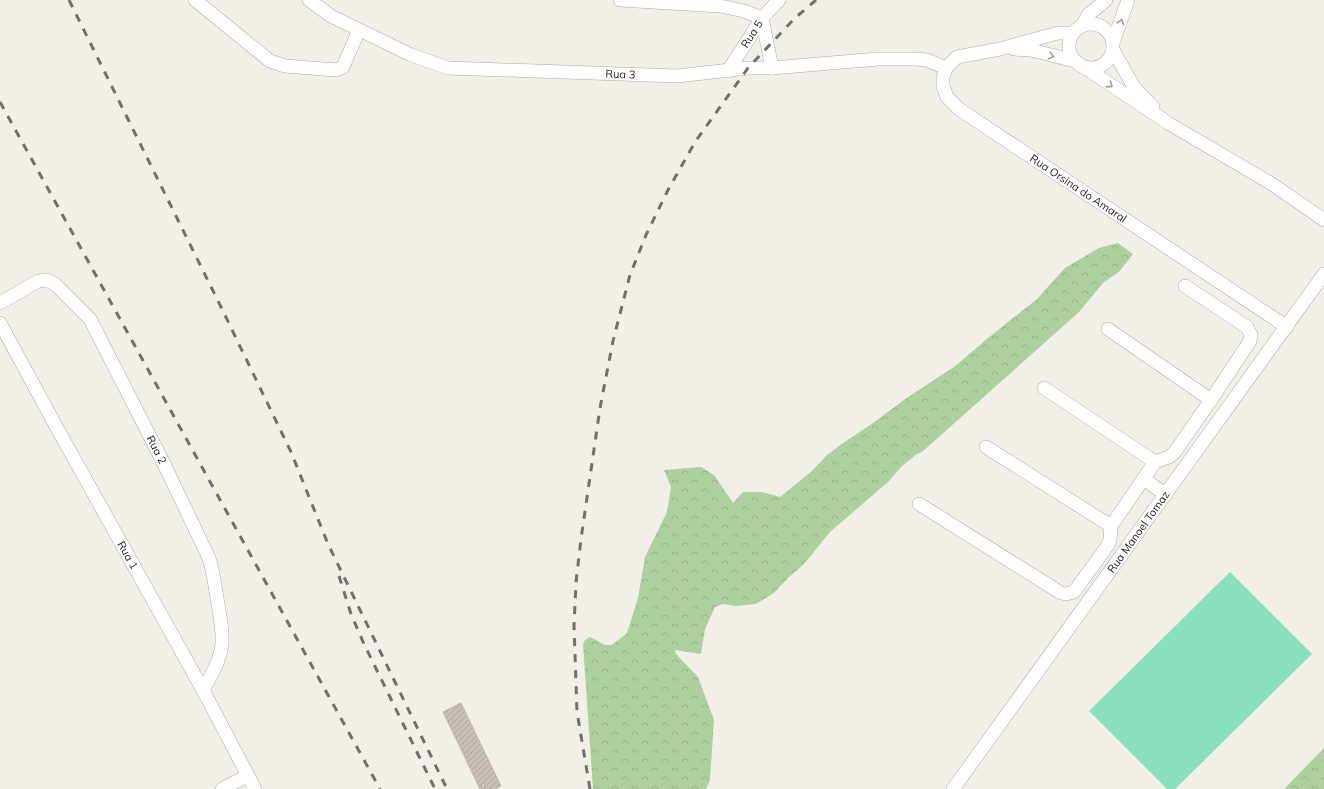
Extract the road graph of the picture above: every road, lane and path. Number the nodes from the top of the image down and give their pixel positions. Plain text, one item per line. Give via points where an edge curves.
1 (195, 0) edge
2 (309, 0) edge
3 (620, 0) edge
4 (779, 0) edge
5 (1106, 0) edge
6 (1128, 0) edge
7 (762, 18) junction
8 (1078, 29) junction
9 (359, 30) junction
10 (1113, 46) junction
11 (1000, 49) junction
12 (1076, 62) junction
13 (772, 68) junction
14 (946, 68) junction
15 (728, 71) junction
16 (1168, 123) junction
17 (1324, 220) edge
18 (1324, 274) edge
19 (1185, 286) dead end
20 (0, 303) edge
21 (0, 323) edge
22 (1287, 327) junction
23 (1108, 329) dead end
24 (1044, 388) dead end
25 (1211, 400) junction
26 (986, 447) dead end
27 (1155, 462) junction
28 (1144, 479) junction
29 (1166, 495) junction
30 (919, 504) dead end
31 (1111, 526) junction
32 (203, 690) junction
33 (247, 776) junction
34 (222, 789) edge
35 (254, 789) edge
36 (953, 789) edge

1 - 9 street via 270,61 285,66 336,70 343,67
2 - 9 street, Rua 3 via 331,16
3 - 7 street via 720,6
4 - 7 street, Rua 5
5 - 8 street via 1088,15
10 -> 6 street
7 - 13 street
7 - 15 street, Rua 5
8 - 10 street via 1090,24 1098,25 1111,35
8 - 11 street
8 - 12 street via 1069,44 1071,56
9 - 15 street, Rua 3 via 411,55 448,68 678,76
10 - 12 street via 1110,57 1099,66 1084,67
10 - 16 street via 1134,87
11 -> 12 street via 1031,50
11 - 14 street via 957,57
12 -> 16 street
13 - 14 street, Rua 3 via 878,59 927,60
13 - 15 street, Rua 3
14 - 22 street, Rua Orsina do Amaral via 943,86 947,97 959,109
16 - 17 street via 1272,184
18 - 22 street, Rua Manoel Tomaz
19 - 25 street via 1247,326 1251,335 1250,341
20 - 32 street, Rua 2 via 38,281 47,280 56,285 90,319 209,558 222,643 219,658
21 - 32 street, Rua 1
22 - 29 street, Rua Manoel Tomaz
23 - 25 street
24 - 27 street
25 - 27 street via 1174,453
26 - 31 street
27 - 28 street
28 - 29 street
28 - 31 street
29 - 36 street, Rua Manoel Tomaz
30 - 31 street via 1060,593 1066,594 1074,592 1108,546
32 - 33 street, Rua 1
33 - 34 street
33 - 35 street, Rua 1

